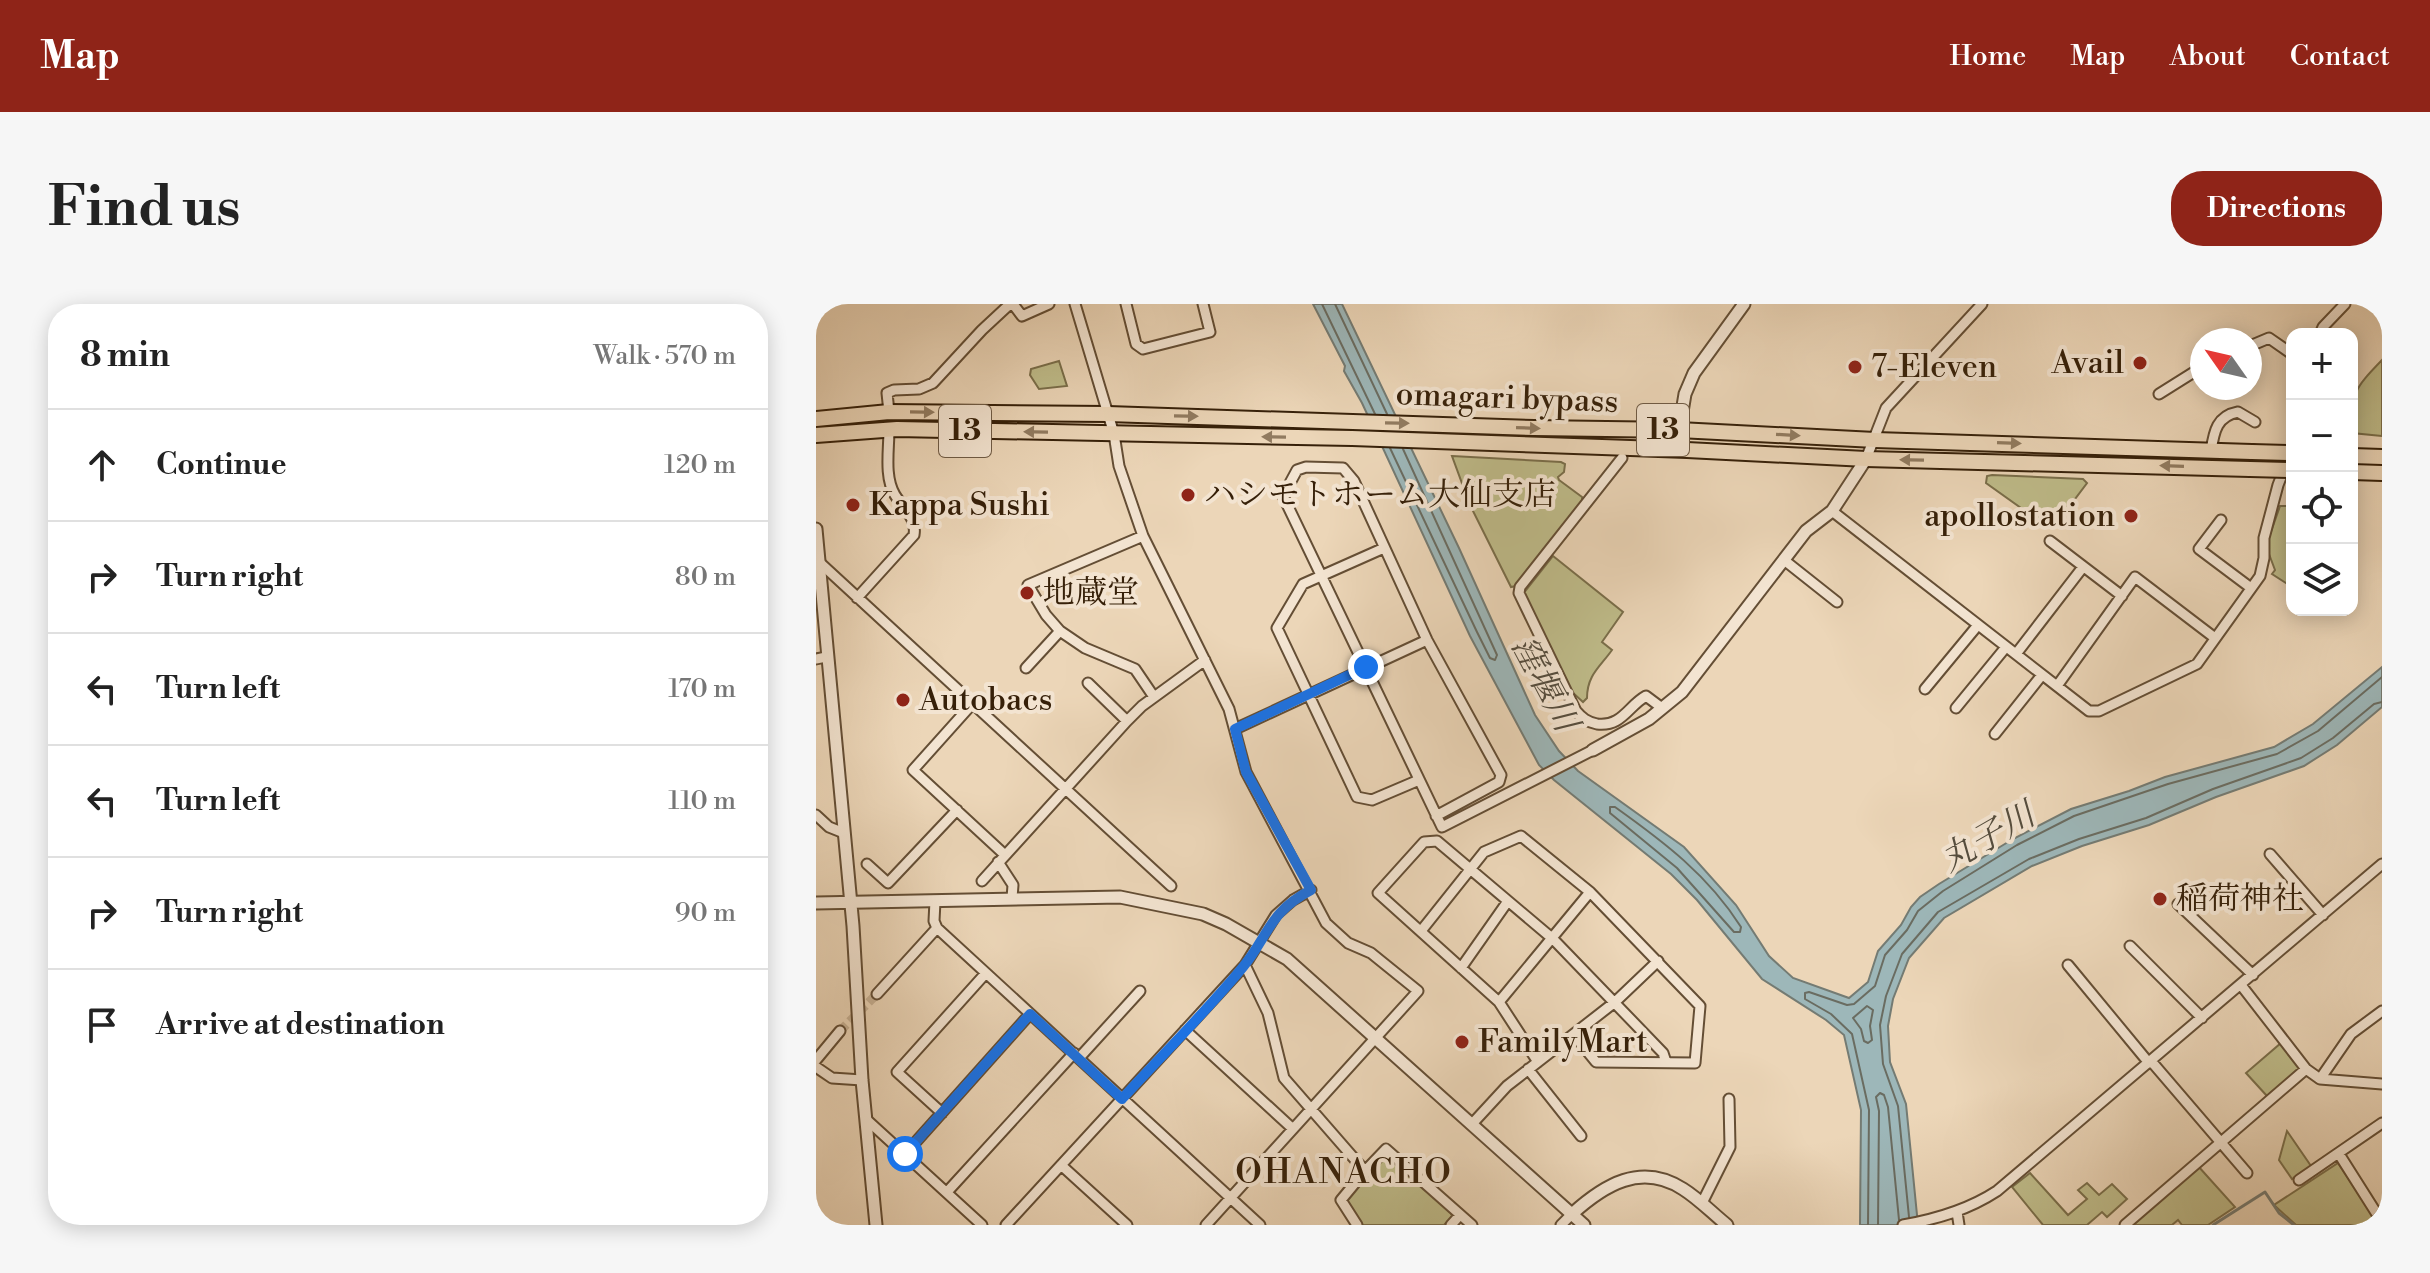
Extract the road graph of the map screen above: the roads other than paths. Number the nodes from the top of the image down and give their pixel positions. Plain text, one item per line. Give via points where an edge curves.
1 (1012, 304) edge
2 (1049, 304) edge
3 (1075, 304) edge
4 (1126, 304) edge
5 (1203, 304) edge
6 (1744, 304) edge
7 (1982, 304) edge
8 (2345, 304) edge
9 (2323, 328) edge
10 (2262, 341) edge
11 (2286, 350) edge
12 (2190, 375) edge
13 (2159, 394) dead end
14 (889, 412) junction
15 (1108, 414) junction
16 (816, 419) edge
17 (2255, 422) dead end
18 (889, 429) junction
19 (1679, 430) junction
20 (1114, 434) junction
21 (816, 435) edge
22 (1875, 440) junction
23 (2211, 451) junction
24 (2286, 451) edge
25 (2358, 456) edge
26 (2382, 457) edge
27 (1622, 458) dead end
28 (1866, 459) junction
29 (2286, 468) edge
30 (2286, 470) edge
31 (2358, 472) edge
32 (2382, 473) edge
33 (1832, 511) junction
34 (2221, 520) dead end
35 (816, 529) edge
36 (1143, 536) junction
37 (2050, 541) dead end
38 (1384, 548) junction
39 (817, 560) edge
40 (1784, 560) junction
41 (2083, 567) junction
42 (1321, 576) junction
43 (2251, 588) junction
44 (2122, 596) junction
45 (857, 598) junction
46 (1837, 602) dead end
47 (1978, 625) junction
48 (1060, 631) junction
49 (2215, 638) junction
50 (1427, 640) junction
51 (2006, 647) junction
52 (2016, 654) junction
53 (821, 658) edge
54 (1205, 660) junction
55 (1366, 667) junction
56 (1026, 668) dead end
57 (2042, 675) junction
58 (1088, 683) dead end
59 (2057, 686) junction
60 (1925, 689) dead end
61 (1310, 694) junction
62 (1154, 697) junction
63 (973, 703) junction
64 (1662, 708) junction
65 (1956, 708) dead end
66 (1127, 721) junction
67 (1235, 729) junction
68 (1995, 734) dead end
69 (1593, 750) joint
70 (1419, 780) junction
71 (1066, 787) junction
72 (957, 810) junction
73 (816, 815) edge
74 (1436, 816) junction
75 (1442, 827) junction
76 (844, 833) junction
77 (1437, 841) junction
78 (2270, 854) dead end
79 (1002, 858) junction
80 (867, 864) dead end
81 (2382, 864) edge
82 (1470, 869) junction
83 (982, 881) dead end
84 (1171, 886) dead end
85 (1311, 890) junction
86 (1590, 892) junction
87 (1012, 898) junction
88 (935, 901) junction
89 (1508, 901) junction
90 (850, 902) junction
91 (816, 903) edge
92 (2178, 904) dead end
93 (2323, 915) junction
94 (937, 928) junction
95 (1421, 931) junction
96 (1553, 939) junction
97 (1259, 942) junction
98 (2130, 946) dead end
99 (1658, 961) junction
100 (1245, 965) junction
101 (2068, 965) dead end
102 (1461, 968) junction
103 (986, 973) junction
104 (2253, 975) junction
105 (2241, 985) junction
106 (1140, 991) dead end
107 (877, 994) tunnel mouth
108 (1499, 1002) junction
109 (1615, 1002) junction
110 (2382, 1011) edge
111 (1030, 1014) junction
112 (2202, 1018) junction
113 (1185, 1030) junction
114 (840, 1031) tunnel mouth
115 (1574, 1035) junction
116 (1377, 1039) junction
117 (1077, 1056) junction
118 (816, 1060) edge
119 (1538, 1062) junction
120 (1666, 1062) junction
121 (2150, 1062) junction
122 (816, 1067) edge
123 (1528, 1069) junction
124 (2306, 1069) junction
125 (2320, 1079) junction
126 (862, 1080) junction
127 (2382, 1084) edge
128 (1122, 1099) junction
129 (1729, 1099) dead end
130 (1312, 1111) junction
131 (942, 1113) junction
132 (867, 1120) junction
133 (2382, 1123) edge
134 (1472, 1124) junction
135 (1293, 1129) junction
136 (1581, 1136) dead end
137 (2221, 1142) junction
138 (905, 1154) junction
139 (2339, 1154) junction
140 (1061, 1165) junction
141 (1365, 1171) junction
142 (2247, 1173) dead end
143 (2299, 1180) dead end
144 (947, 1192) junction
145 (1230, 1197) junction
146 (1702, 1203) junction
147 (1957, 1212) junction
148 (1572, 1214) junction
149 (1460, 1215) junction
150 (2382, 1222) edge
151 (876, 1225) edge
152 (982, 1225) edge
153 (1006, 1225) edge
154 (1127, 1225) edge
155 (1206, 1225) edge
156 (1260, 1225) edge
157 (1357, 1225) edge
158 (1451, 1225) edge
159 (1472, 1225) edge
160 (1561, 1225) edge
161 (1584, 1225) edge
162 (1727, 1225) edge
163 (1903, 1225) edge
164 (1959, 1225) edge
165 (2125, 1225) edge

1 - 2 street via 1022,316
1 - 14 street via 933,383 887,393
3 - 15 street
4 - 5 street via 1136,344 1143,349 1210,332
6 - 19 street via 1694,373
7 - 22 street via 1886,408
8 - 9 street
10 - 11 street via 2269,338
12 - 13 street
14 -> 15 highway, omagari bypass / 13
14 - 16 highway, omagari bypass / 13
15 -> 19 highway, omagari bypass / 13
15 - 20 street
17 - 23 street via 2238,412 2223,418 2214,431
20 -> 18 highway, omagari bypass / 13
18 - 21 highway, omagari bypass / 13
18 - 45 street via 891,487 916,529
19 -> 22 highway, omagari bypass / 13
28 -> 20 highway, omagari bypass / 13
20 - 36 street
22 -> 23 highway, omagari bypass / 13
22 - 28 street
23 - 24 highway, omagari bypass / 13, bridge
25 - 26 highway
27 - 64 street via 1519,593 1581,718 1615,723 1646,696
30 -> 28 highway, omagari bypass / 13, bridge
28 - 33 street
29 - 43 street via 2264,538 2260,576
31 - 32 highway
33 - 40 street via 1806,531
33 - 47 street
34 - 43 street via 2199,549
35 - 39 street
36 - 48 street via 1028,585
36 - 54 street
37 - 41 street
38 - 42 street
38 - 42 street via 1343,468 1297,470 1283,496
38 - 50 street
39 - 45 street
39 - 53 street
40 - 46 street
40 - 64 street via 1682,692
41 - 44 street
41 - 52 street
42 - 55 street
42 - 61 street via 1303,584 1277,628
43 - 49 street
44 - 49 street via 2135,577
44 - 59 street
45 - 63 street
47 - 51 street
47 - 60 street
48 - 56 street
48 - 62 street via 1135,669
49 - 59 street via 2197,664 2099,711 2089,711
50 - 55 street
50 - 74 street via 1501,775 1499,782
51 - 52 street
51 - 65 street
52 - 57 street
53 - 76 street
54 - 62 street
54 - 67 street
55 - 61 street
55 - 70 street
57 - 59 street
57 - 68 street
58 - 66 street
61 - 67 street
61 - 70 street via 1357,797 1372,800
62 - 66 street
63 - 71 street
63 - 72 street via 913,770
64 - 69 street
66 - 71 street
67 - 85 street via 1246,772
69 - 75 street
70 - 74 street
71 - 79 street
71 - 84 street
72 - 79 street
72 - 80 street via 888,883
73 - 76 street
74 - 75 street
75 - 77 street
76 - 90 street
77 - 82 street
77 - 95 street via 1424,842 1378,893
78 - 93 street
79 - 83 street
79 - 87 street via 1013,885
81 - 93 street
82 - 86 street via 1484,852 1521,836
82 - 89 street
82 - 95 street
85 - 97 street via 1276,915
85 - 116 street via 1326,923 1418,991
86 - 96 street
86 - 99 street
87 - 88 street
87 - 97 street via 1146,900 1203,914
88 - 90 street
88 - 94 street
89 - 96 street
89 - 102 street
90 - 91 street
90 - 126 street
92 - 104 street
93 - 104 street
94 - 103 street
94 - 107 street
95 - 102 street
96 - 108 street
96 - 109 street
97 - 100 street
97 - 116 street via 1287,959
98 - 112 street
99 - 109 street
99 - 120 street via 1700,1006 1695,1063
100 - 113 street
100 - 130 street via 1268,1013 1284,1078
101 - 121 street
102 - 108 street
103 - 111 street
103 - 131 street via 897,1072
104 - 105 street
105 - 112 street
105 - 124 street
106 - 117 street
108 - 119 street
109 - 115 street
109 - 120 street
110 - 125 street via 2351,1034
111 - 117 street
111 - 131 street
112 - 121 street
113 - 128 street
113 - 135 street
114 - 118 street
115 - 119 street
115 - 120 street via 1596,1062
116 - 130 street
116 - 134 street
117 - 128 street
117 - 144 street
119 - 123 street
121 - 137 street
121 - 147 street via 1997,1191
122 - 126 street via 832,1078
123 - 134 street
123 - 136 street
124 - 125 street
124 - 137 street
125 - 127 street
126 - 132 street
128 - 140 street
128 - 145 street
129 - 146 street via 1730,1147
130 - 135 street
130 - 141 street
131 - 138 street
132 - 138 street
132 - 151 street
133 - 139 street
134 - 148 street
135 - 145 street
137 - 142 street
137 - 165 street
138 - 144 street
139 - 143 street
139 - 150 street
140 - 153 street
140 - 154 street
141 - 149 street via 1386,1149
141 - 157 street via 1341,1200
144 - 152 street
145 - 155 street
145 - 156 street
146 - 148 street via 1667,1180 1634,1176 1606,1186
146 - 162 street
147 - 163 street
147 - 164 street
148 - 160 street
148 - 161 street
149 - 158 street
149 - 159 street

